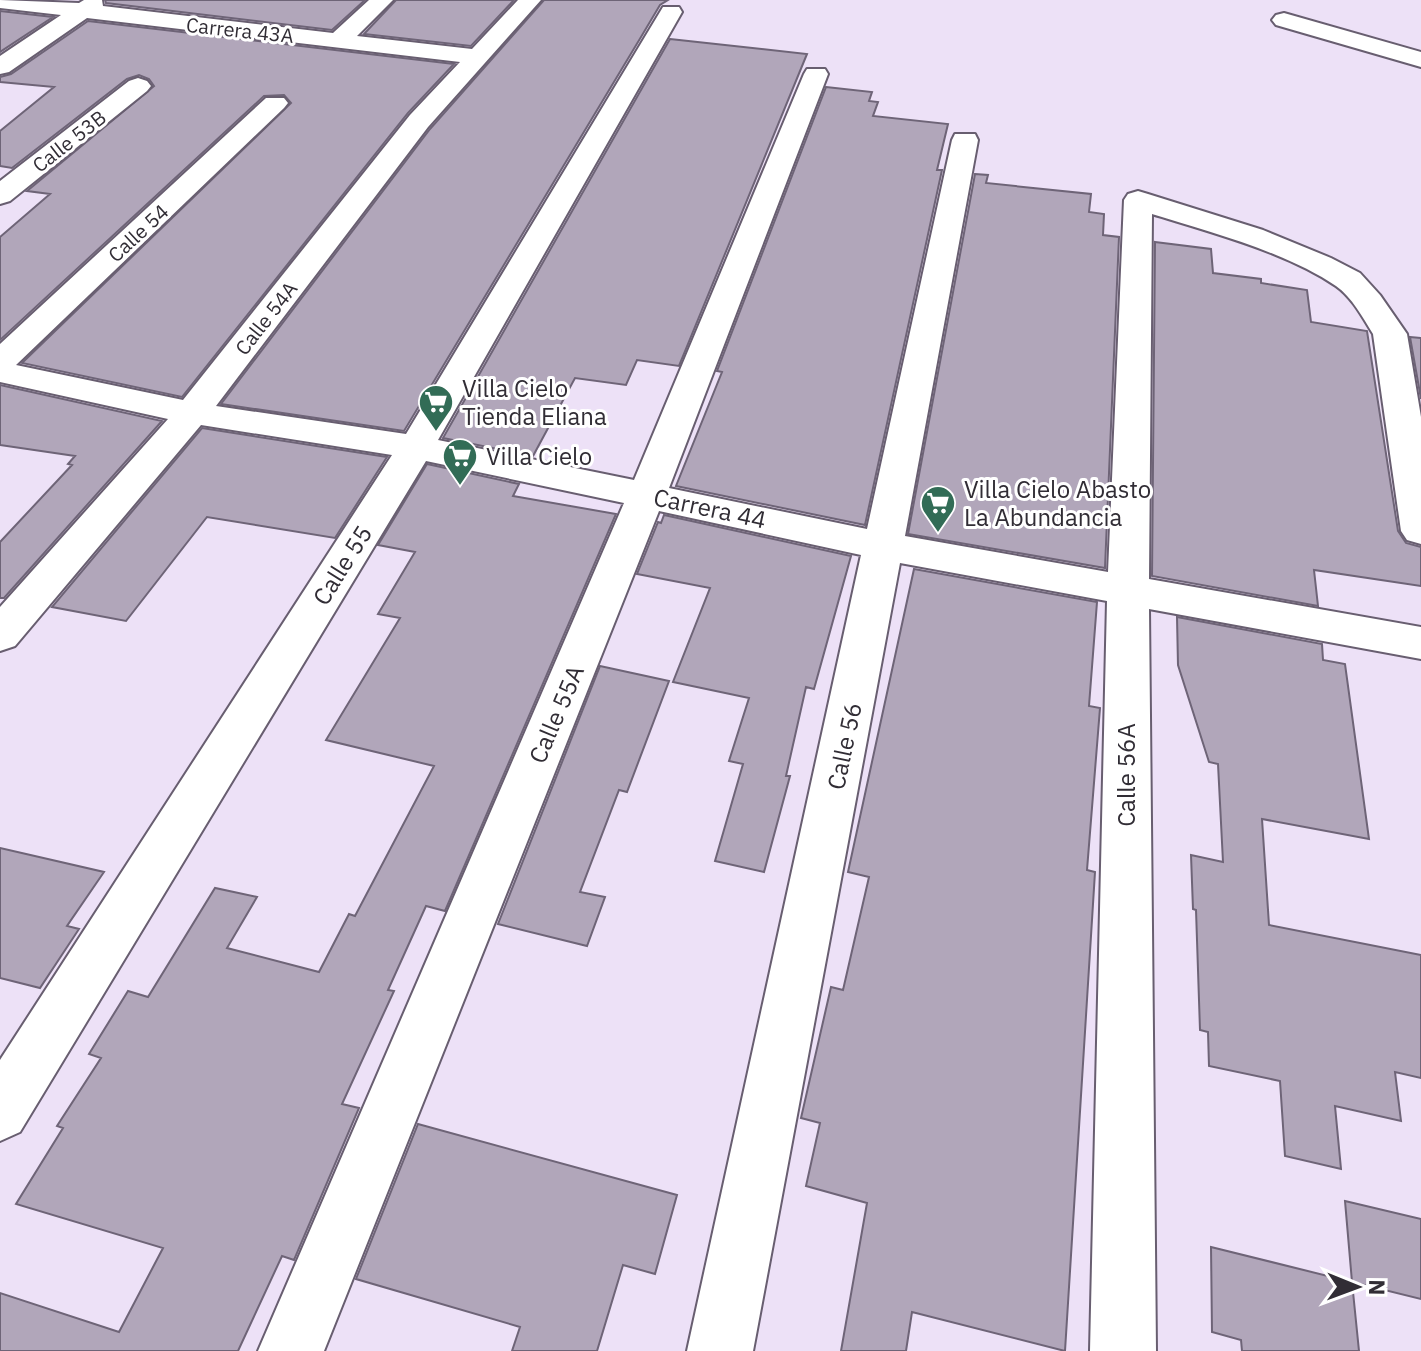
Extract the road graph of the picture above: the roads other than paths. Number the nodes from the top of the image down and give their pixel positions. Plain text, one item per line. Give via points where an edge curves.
1 (382, 0) edge
2 (530, 0) edge
3 (0, 1) edge
4 (90, 6) edge
5 (224, 9) dead end
6 (671, 12) dead end
7 (1284, 20) dead end
8 (201, 27) junction
9 (340, 39) junction
10 (479, 57) junction
11 (1421, 60) edge
12 (0, 67) edge
13 (816, 74) dead end
14 (138, 86) dead end
15 (275, 103) dead end
16 (965, 140) dead end
17 (0, 195) edge
18 (1405, 329) edge
19 (0, 362) edge
20 (0, 372) edge
21 (192, 413) junction
22 (416, 447) junction
23 (647, 494) junction
24 (1421, 531) edge
25 (884, 546) junction
26 (1128, 589) junction
27 (0, 635) edge
28 (1421, 643) edge
29 (0, 1112) edge
30 (291, 1351) edge
31 (720, 1351) edge
32 (1123, 1351) edge

1 - 9 street
2 - 10 street, Calle 54A
3 - 4 street, Carrera 43A
4 - 8 street, Carrera 43A
4 - 12 street
5 - 8 street
6 - 22 street, Calle 55
7 - 11 street
8 - 9 street, Carrera 43A
9 - 10 street, Carrera 43A
10 - 21 street, Calle 54A via 419,121
13 - 23 street, Calle 55A
14 - 17 street, Calle 53B
15 - 19 street, Calle 54
16 - 25 street, Calle 56
18 - 24 street
18 - 26 street, Calle 56A via 1349,280 1252,236 1138,200
20 - 21 street, Carrera 44
21 - 22 street, Carrera 44
21 - 27 street, Calle 54A
22 - 23 street, Carrera 44
22 - 29 street, Calle 55
23 - 25 street, Carrera 44
23 - 30 street, Calle 55A
25 - 26 street, Carrera 44
25 - 31 street, Calle 56
26 - 28 street, Carrera 44
26 - 32 street, Calle 56A

